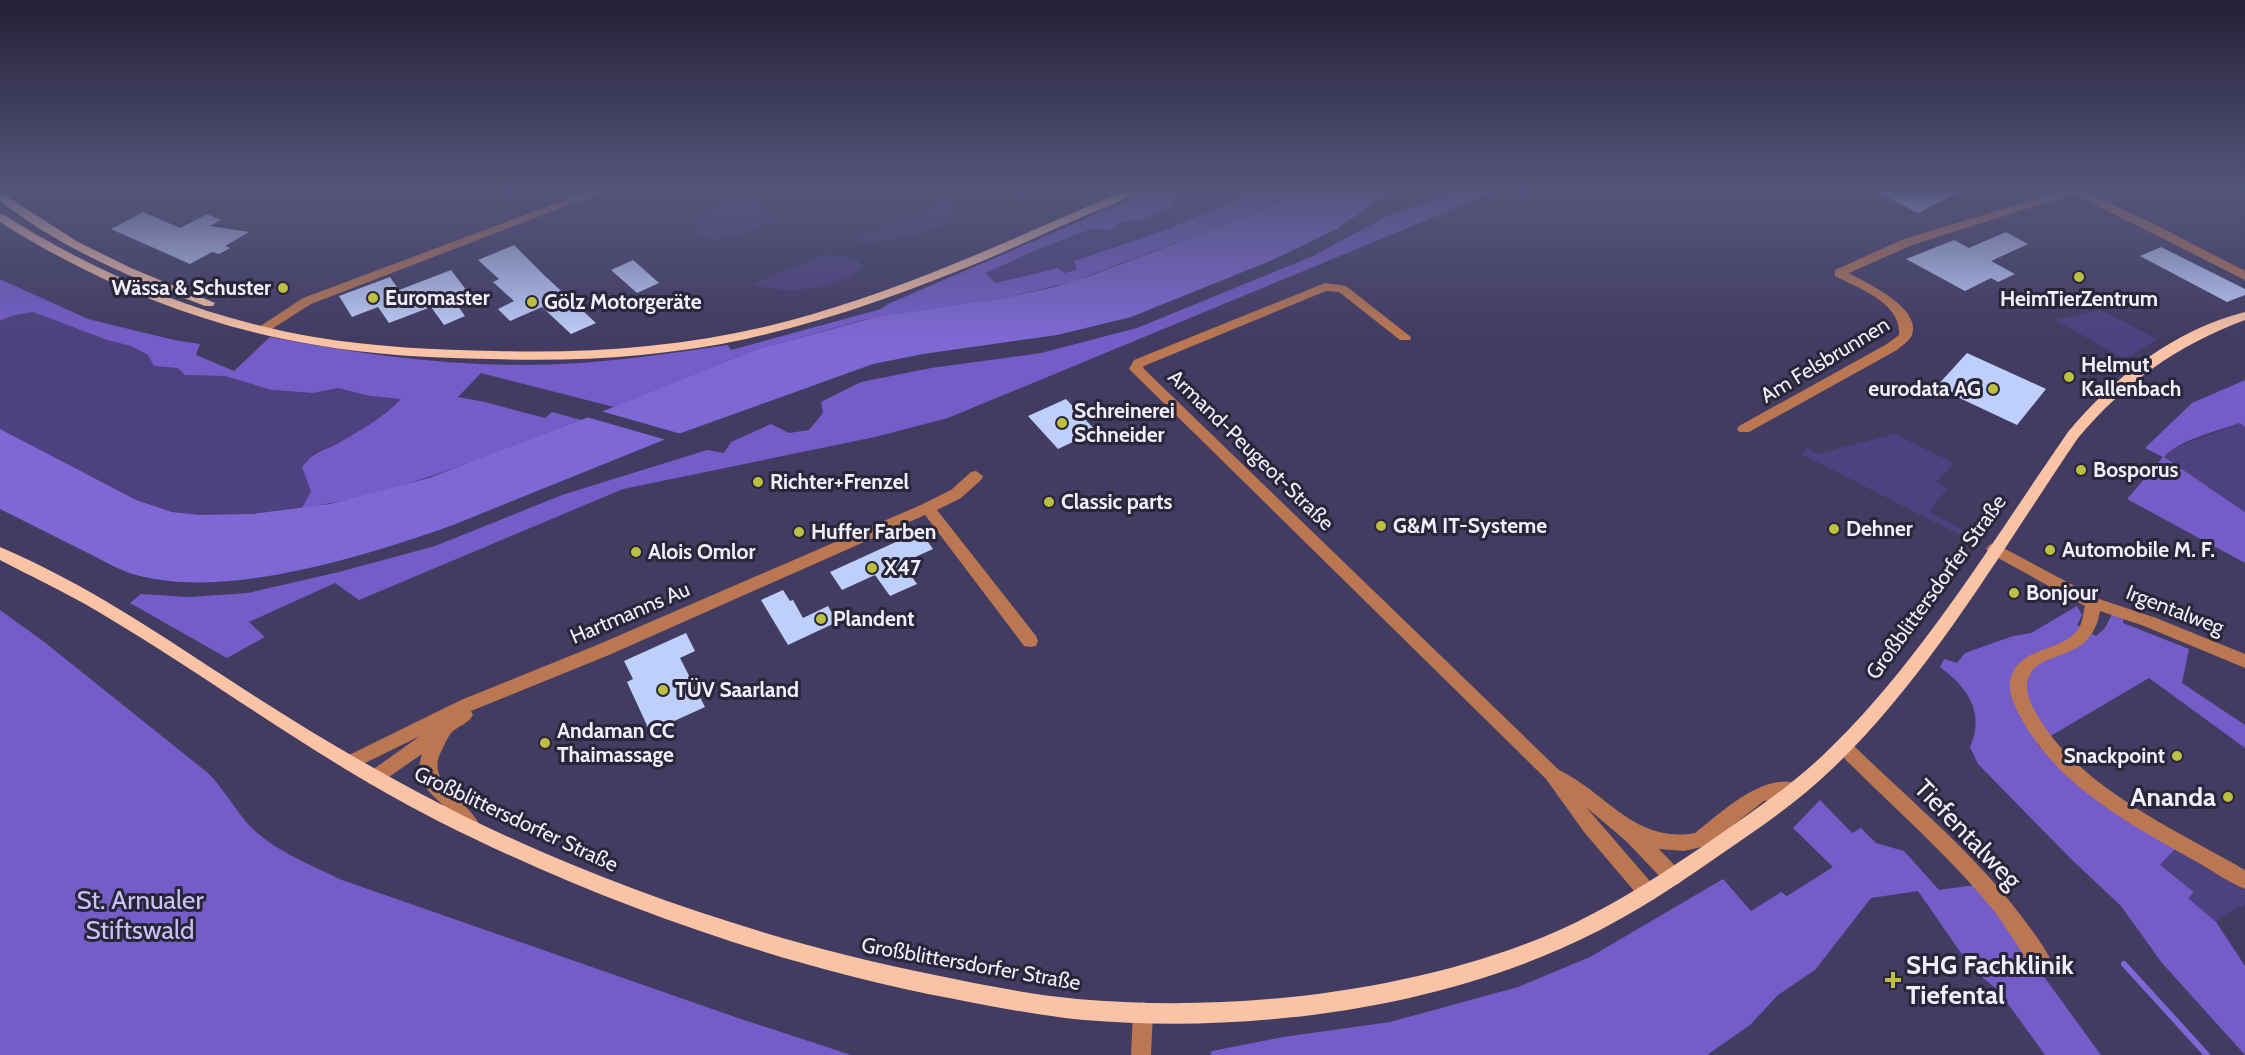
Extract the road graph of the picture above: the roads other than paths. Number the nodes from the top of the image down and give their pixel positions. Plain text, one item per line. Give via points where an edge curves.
1 (38, 240) edge
2 (66, 240) edge
3 (468, 240) edge
4 (1016, 240) edge
5 (1914, 240) edge
6 (2173, 240) edge
7 (2245, 276) edge
8 (2245, 316) edge
9 (267, 326) junction
10 (1405, 337) dead end
11 (1744, 429) dead end
12 (976, 476) dead end
13 (928, 508) junction
14 (1994, 549) junction
15 (0, 553) edge
16 (2093, 603) junction
17 (1030, 640) dead end
18 (2245, 661) edge
19 (494, 696) junction
20 (454, 721) junction
21 (1844, 747) junction
22 (349, 763) junction
23 (1552, 774) junction
24 (374, 777) junction
25 (1795, 790) junction
26 (472, 827) junction
27 (1626, 828) junction
28 (1673, 877) junction
29 (2245, 880) edge
30 (1648, 893) junction
31 (2044, 967) dead end
32 (1143, 1012) junction
33 (1141, 1055) edge

1 - 9 main road via 114,281 221,318
2 - 9 main road via 121,270
3 - 9 street via 325,294
4 - 9 main road via 836,311 752,334 684,346 595,355 519,357 335,344
5 - 11 street, Am Felsbrunnen via 1839,273 1900,311 1906,323 1905,336 1892,347
6 - 7 street
8 - 14 main road, Großblittersdorfer Straße via 2193,336 2155,357 2116,387 2073,435
10 - 23 street, Armand-Peugeot-Straße via 1342,289 1325,287 1139,363 1136,369
12 - 13 street, Hartmanns Au via 956,494
13 - 17 street
13 - 19 street, Hartmanns Au
14 - 16 street, Irgentalweg
14 - 21 main road, Großblittersdorfer Straße via 1932,639
15 - 22 main road, Großblittersdorfer Straße via 104,608
16 - 18 street, Irgentalweg
16 - 29 street via 2090,628 2082,636 2034,661 2019,677 2027,715 2044,741 2100,792
19 - 20 street, Hartmanns Au
19 - 22 street, Hartmanns Au via 439,718
20 - 24 street, Hartmanns Au
20 - 26 street, Hartmanns Au via 438,739 426,772 430,783 464,812
21 - 25 main road, Großblittersdorfer Straße
21 - 31 street, Tiefentalweg via 1970,868 2032,945
22 - 24 main road, Großblittersdorfer Straße
23 - 27 street, Armand-Peugeot-Straße
23 - 30 street, Armand-Peugeot-Straße via 1590,826
24 - 26 main road, Großblittersdorfer Straße
25 - 27 street, Armand-Peugeot-Straße via 1760,794 1699,840 1664,842
25 - 28 main road, Großblittersdorfer Straße
26 - 32 main road, Großblittersdorfer Straße via 535,859 650,905 814,957 886,976 1028,1003
27 - 28 street, Armand-Peugeot-Straße
28 - 30 main road, Großblittersdorfer Straße
30 - 32 main road, Großblittersdorfer Straße via 1539,948 1432,982 1264,1010
32 - 33 street

